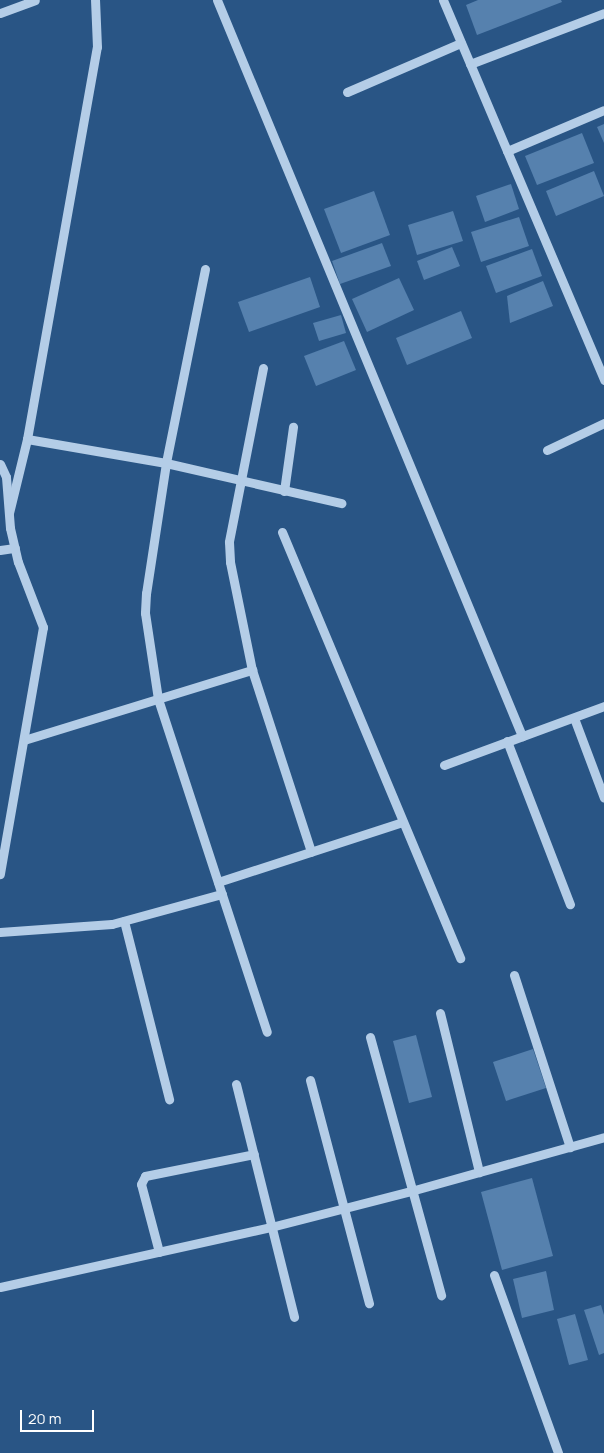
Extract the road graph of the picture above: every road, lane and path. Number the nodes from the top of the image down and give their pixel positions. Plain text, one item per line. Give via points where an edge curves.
1 (34, 0) edge
2 (95, 0) edge
3 (217, 0) edge
4 (444, 0) edge
5 (0, 13) edge
6 (604, 13) edge
7 (462, 43) junction
8 (470, 64) junction
9 (346, 92) dead end
10 (604, 110) edge
11 (507, 151) junction
12 (205, 269) dead end
13 (263, 368) dead end
14 (603, 377) edge
15 (604, 424) edge
16 (293, 426) dead end
17 (28, 439) junction
18 (547, 450) dead end
19 (166, 463) junction
20 (0, 464) edge
21 (241, 481) junction
22 (284, 491) junction
23 (341, 503) dead end
24 (9, 512) junction
25 (282, 532) dead end
26 (15, 548) junction
27 (0, 550) edge
28 (252, 670) junction
29 (158, 699) junction
30 (604, 706) edge
31 (574, 718) junction
32 (522, 736) junction
33 (24, 740) junction
34 (507, 741) junction
35 (444, 765) dead end
36 (604, 798) edge
37 (403, 822) junction
38 (311, 852) junction
39 (0, 874) edge
40 (218, 882) junction
41 (222, 894) junction
42 (570, 904) dead end
43 (124, 922) junction
44 (0, 932) edge
45 (460, 958) dead end
46 (514, 976) dead end
47 (440, 1013) dead end
48 (267, 1032) dead end
49 (370, 1037) dead end
50 (310, 1080) dead end
51 (236, 1084) dead end
52 (169, 1099) dead end
53 (604, 1137) edge
54 (570, 1147) junction
55 (254, 1154) junction
56 (479, 1172) junction
57 (412, 1191) junction
58 (342, 1208) junction
59 (271, 1227) junction
60 (159, 1252) junction
61 (494, 1275) dead end
62 (0, 1287) edge
63 (441, 1295) dead end
64 (369, 1303) dead end
65 (294, 1317) dead end
66 (558, 1453) edge

1 - 5 street
2 - 17 street via 97,47
3 - 32 street
4 - 7 street
6 - 8 street
7 - 8 street
7 - 9 street
8 - 11 street
10 - 11 street
11 - 14 street
12 - 19 street
13 - 21 street
15 - 18 street
16 - 22 street
17 - 19 street
17 - 24 street
19 - 21 street
19 - 29 street via 146,593
20 - 24 street via 6,476
21 - 22 street
21 - 28 street via 229,542 230,562
22 - 23 street
24 - 26 street
25 - 37 street
26 - 27 street
26 - 33 street via 43,628
28 - 29 street
28 - 38 street
29 - 33 street
29 - 40 street
30 - 31 street
31 - 32 street
31 - 36 street
32 - 34 street
33 - 39 street
34 - 35 street
34 - 42 street
37 - 38 street
37 - 45 street
38 - 40 street
40 - 41 street
41 - 43 street
41 - 48 street
43 - 44 street
43 - 52 street
46 - 54 street
47 - 56 street
49 - 57 street
50 - 58 street
51 - 55 street
53 - 54 street
54 - 56 street
55 - 59 street
55 - 60 street via 145,1176 141,1184
56 - 57 street
57 - 58 street
57 - 63 street
58 - 59 street
58 - 64 street
59 - 60 street
59 - 65 street
60 - 62 street
61 - 66 street

